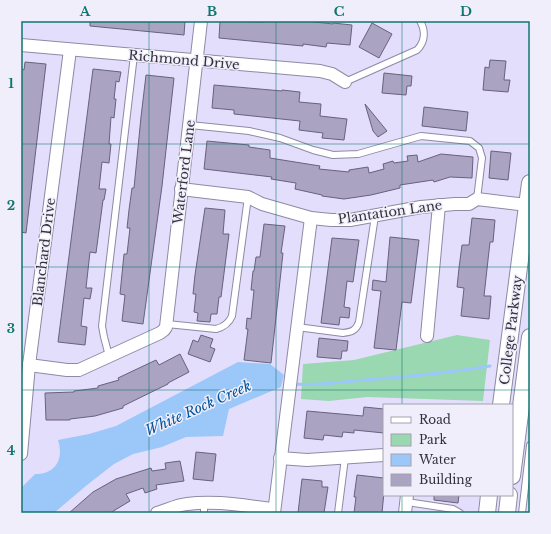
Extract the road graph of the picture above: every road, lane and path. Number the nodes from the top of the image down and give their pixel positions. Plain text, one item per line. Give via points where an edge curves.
1 (201, 21) edge
2 (420, 21) edge
3 (21, 45) edge
4 (70, 50) junction
5 (134, 55) junction
6 (197, 61) junction
7 (345, 82) joint
8 (190, 125) junction
9 (530, 183) edge
10 (181, 189) junction
11 (248, 197) junction
12 (477, 199) junction
13 (439, 205) junction
14 (529, 206) edge
15 (375, 216) junction
16 (312, 218) junction
17 (167, 324) junction
18 (297, 327) junction
19 (427, 336) dead end
20 (530, 337) edge
21 (110, 356) junction
22 (29, 365) junction
23 (501, 404) edge
24 (530, 445) edge
25 (21, 454) edge
26 (383, 455) edge
27 (280, 458) junction
28 (345, 458) junction
29 (513, 462) edge
30 (489, 496) edge
31 (510, 496) edge
32 (406, 503) edge
33 (204, 508) edge
34 (274, 511) edge
35 (157, 513) edge
36 (338, 513) edge
37 (460, 513) edge
38 (487, 513) edge
39 (507, 513) edge
40 (522, 513) edge

1 - 6 street, Waterford Lane
2 - 7 lane via 424,29 424,39 417,50
3 - 4 street, Richmond Drive
4 - 5 street, Richmond Drive
4 - 22 street, Blanchard Drive
5 - 6 street, Richmond Drive
5 - 21 lane via 102,326
6 - 7 street, Richmond Drive via 320,71 332,74
6 - 8 street, Waterford Lane
8 - 10 street, Waterford Lane
8 - 12 lane via 249,131 333,154 358,154 422,136 470,142 479,148 482,158
9 - 14 main road, College Parkway
10 - 11 street, Plantation Lane
10 - 17 street, Waterford Lane
11 - 16 street, Plantation Lane via 262,204
11 - 17 lane via 230,321 216,329
12 - 13 street, Plantation Lane via 469,204
12 - 14 street, Plantation Lane
13 - 15 street, Plantation Lane
13 - 19 street
14 - 23 main road, College Parkway
15 - 16 street, Plantation Lane via 350,220
15 - 18 lane via 356,328 342,334
16 - 18 street
17 - 21 street via 160,333
18 - 27 street
20 - 29 main road, College Parkway
21 - 22 street via 79,370
22 - 25 street, Blanchard Drive
24 - 40 lane
26 - 28 street
27 - 28 street
27 - 34 street
28 - 36 lane
30 - 38 main road
31 - 39 main road
32 - 37 lane via 453,509
33 - 34 street via 228,503
33 - 35 street via 186,504

